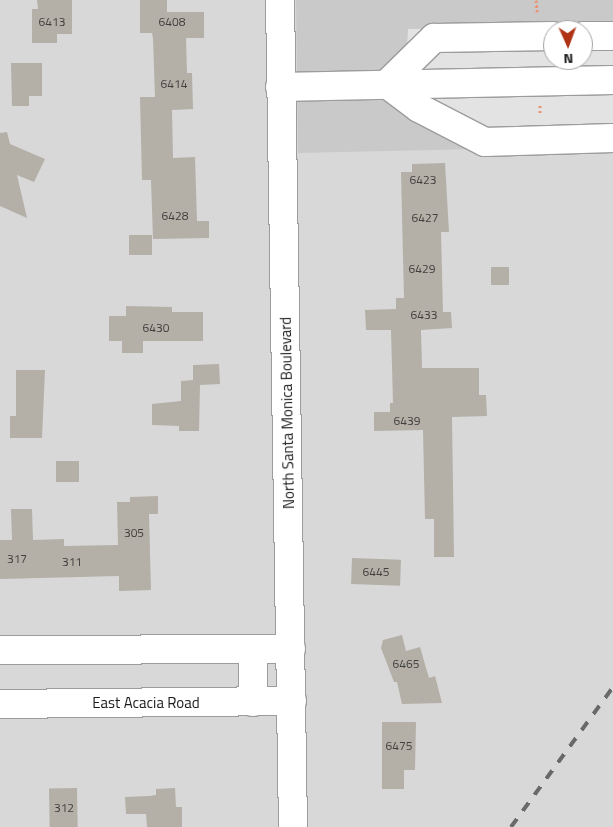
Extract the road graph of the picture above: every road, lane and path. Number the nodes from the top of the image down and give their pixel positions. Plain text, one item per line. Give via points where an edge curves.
1 (280, 0) edge
2 (543, 36) edge
3 (593, 36) edge
4 (613, 36) edge
5 (613, 80) edge
6 (387, 84) junction
7 (280, 88) junction
8 (613, 138) edge
9 (291, 649) junction
10 (0, 650) edge
11 (253, 650) junction
12 (252, 702) junction
13 (292, 702) junction
14 (0, 704) edge
15 (293, 827) edge

1 - 7 street, North Santa Monica Boulevard
2 - 6 street via 434,38
3 - 4 street
5 - 6 street
6 - 7 street
6 - 8 street via 419,108 485,142
7 - 9 street, North Santa Monica Boulevard
9 - 11 street
9 - 13 street, North Santa Monica Boulevard
10 - 11 street
11 - 12 street
12 - 13 street, East Acacia Road
12 - 14 street, East Acacia Road
13 - 15 street, North Santa Monica Boulevard

